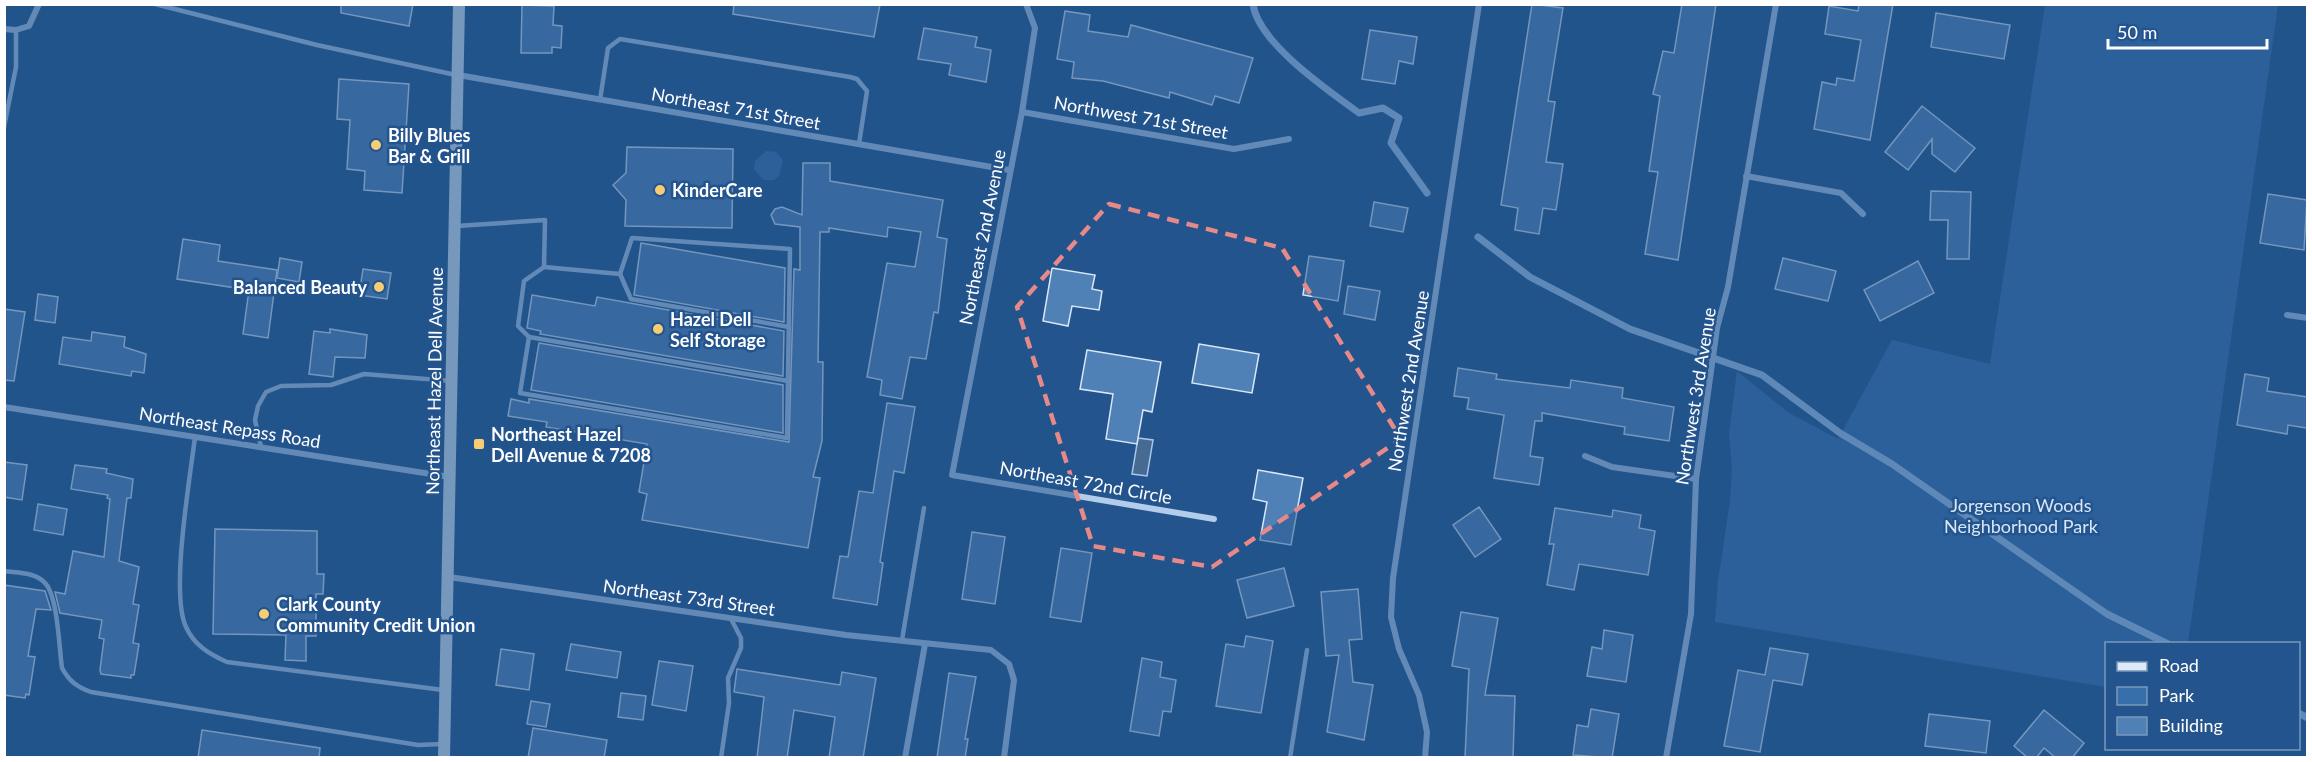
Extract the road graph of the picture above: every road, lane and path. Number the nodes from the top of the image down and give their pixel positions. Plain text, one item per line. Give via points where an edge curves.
1 (39, 4) edge
2 (155, 4) edge
3 (459, 4) edge
4 (1026, 4) edge
5 (1479, 4) edge
6 (1776, 4) edge
7 (4, 29) edge
8 (16, 30) junction
9 (458, 75) junction
10 (600, 100) junction
11 (1022, 112) junction
12 (4, 127) edge
13 (1289, 139) dead end
14 (859, 144) junction
15 (1009, 170) junction
16 (1746, 176) junction
17 (1863, 214) dead end
18 (455, 226) junction
19 (544, 267) junction
20 (620, 274) junction
21 (2287, 315) dead end
22 (2307, 318) edge
23 (789, 327) junction
24 (530, 337) junction
25 (452, 381) junction
26 (788, 381) junction
27 (4, 407) edge
28 (195, 437) junction
29 (261, 447) junction
30 (1585, 456) dead end
31 (952, 475) joint
32 (451, 477) junction
33 (1696, 479) junction
34 (924, 508) dead end
35 (1214, 519) dead end
36 (4, 571) edge
37 (449, 578) junction
38 (731, 619) junction
39 (902, 640) junction
40 (925, 644) junction
41 (1307, 650) dead end
42 (446, 691) junction
43 (445, 744) junction
44 (444, 758) edge
45 (721, 758) edge
46 (905, 758) edge
47 (1005, 758) edge
48 (1290, 758) edge
49 (1425, 758) edge
50 (1666, 758) edge

1 - 8 street via 29,26
2 - 9 lane
3 - 9 main road, Northeast Hazel Dell Avenue
4 - 11 street, Northeast 2nd Avenue via 1035,28
5 - 49 street, Northwest 2nd Avenue via 1393,578 1391,617 1399,649 1419,695 1427,732
6 - 16 street, Northwest 3rd Avenue
7 - 8 street
8 - 12 lane via 16,67
9 - 10 street, Northeast 71st Street
9 - 18 main road, Northeast Hazel Dell Avenue
10 - 14 street, Northeast 71st Street
10 - 14 lane via 608,48 620,39 850,76 867,91
11 - 13 street, Northwest 71st Street via 1234,149
11 - 15 street, Northeast 2nd Avenue
14 - 15 street, Northeast 71st Street
15 - 31 street, Northeast 2nd Avenue
16 - 17 street via 1841,193
16 - 33 street, Northwest 3rd Avenue via 1728,287 1717,328
18 - 19 lane via 545,220
18 - 25 main road, Northeast Hazel Dell Avenue
19 - 20 lane
19 - 24 lane via 524,281 518,326
20 - 23 lane via 631,299
20 - 23 lane via 632,238 790,249
21 - 22 street
23 - 26 lane
24 - 26 lane
24 - 26 lane via 520,393 787,438
25 - 29 lane via 363,374 331,385 281,386 266,392 258,406 255,420
25 - 32 main road, Northeast Hazel Dell Avenue
27 - 28 street, Northeast Repass Road
28 - 29 street, Northeast Repass Road
28 - 42 lane via 182,551 180,609 196,643 227,662
29 - 32 street, Northeast Repass Road
30 - 33 street via 1612,467
31 - 35 street, Northeast 72nd Circle
32 - 37 main road, Northeast Hazel Dell Avenue
33 - 50 street, Northwest 3rd Avenue via 1691,614
34 - 39 lane
36 - 43 lane via 34,575 52,593 62,668 78,688 418,745
37 - 38 street, Northeast 73rd Street
37 - 42 main road, Northeast Hazel Dell Avenue
38 - 39 street, Northeast 73rd Street
38 - 45 lane via 741,638 741,648 728,678 729,703
39 - 40 street, Northeast 73rd Street
40 - 46 street
40 - 47 street, Northeast 73rd Street via 992,651 1010,664 1014,693
41 - 48 lane
42 - 43 main road, Northeast Hazel Dell Avenue
43 - 44 main road, Northeast Hazel Dell Avenue

